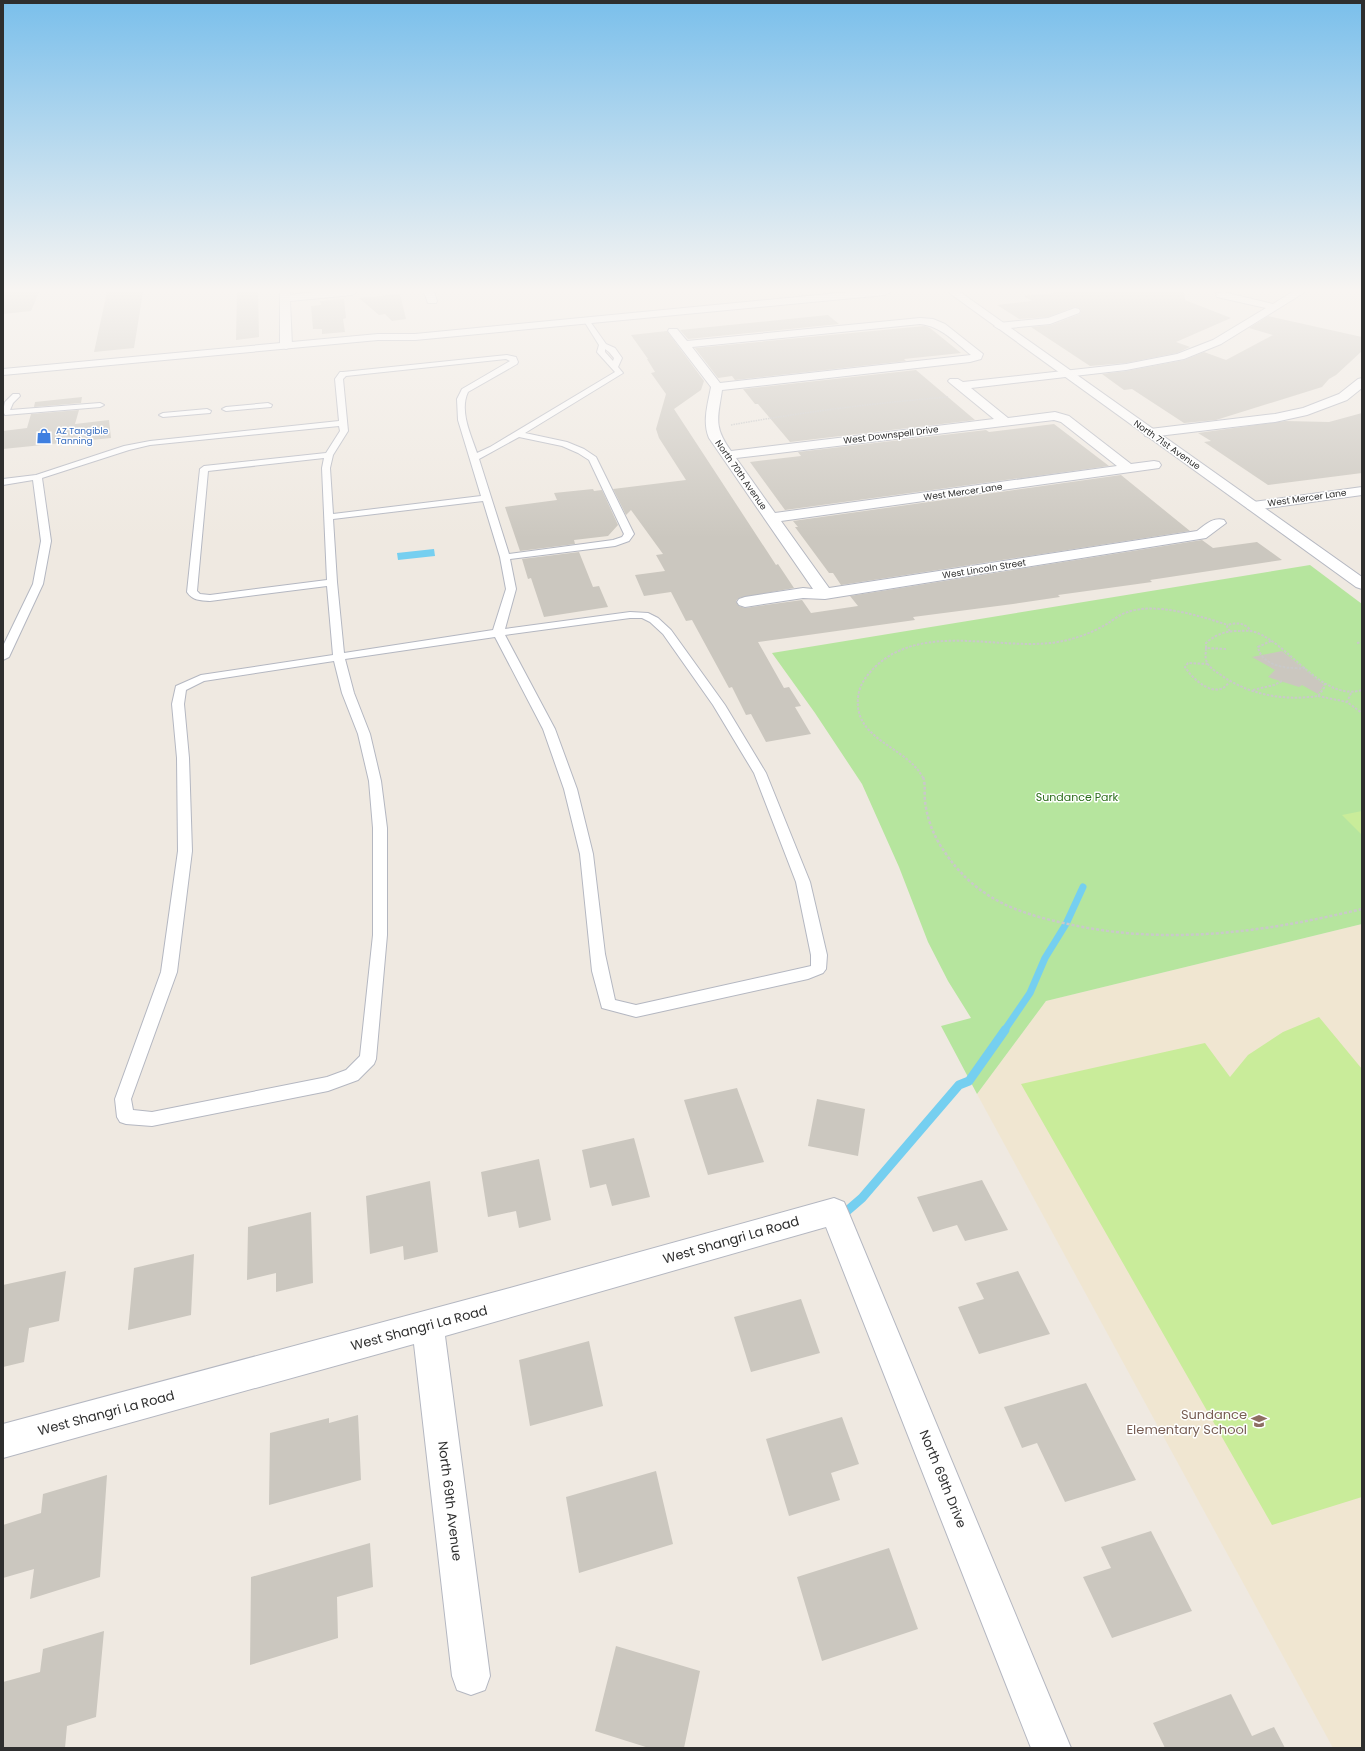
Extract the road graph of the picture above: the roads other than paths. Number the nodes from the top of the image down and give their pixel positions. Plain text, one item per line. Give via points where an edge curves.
1 (70, 374) edge
2 (346, 374) edge
3 (495, 374) edge
4 (618, 374) edge
5 (706, 374) edge
6 (836, 374) edge
7 (946, 374) edge
8 (1079, 374) edge
9 (1068, 375) junction
10 (3, 380) edge
11 (1362, 382) edge
12 (961, 386) junction
13 (717, 387) junction
14 (16, 396) dead end
15 (100, 405) dead end
16 (268, 405) dead end
17 (226, 409) dead end
18 (207, 411) dead end
19 (163, 415) dead end
20 (344, 422) junction
21 (1005, 422) junction
22 (1150, 433) junction
23 (518, 434) junction
24 (328, 455) junction
25 (727, 455) junction
26 (474, 458) junction
27 (1154, 465) dead end
28 (1129, 469) junction
29 (37, 477) junction
30 (3, 482) edge
31 (1362, 491) edge
32 (486, 498) junction
33 (1253, 506) junction
34 (328, 517) junction
35 (772, 518) junction
36 (1219, 522) dead end
37 (504, 558) junction
38 (332, 582) junction
39 (1362, 584) edge
40 (825, 594) junction
41 (745, 602) dead end
42 (498, 633) junction
43 (3, 657) edge
44 (339, 657) junction
45 (834, 1211) joint
46 (428, 1326) junction
47 (3, 1441) edge
48 (471, 1676) dead end
49 (1052, 1748) edge

1 - 10 street
2 - 20 lane via 339,378
3 - 26 lane via 465,391 461,399 462,420
4 - 23 lane
5 - 13 street
6 - 13 street
7 - 12 street
8 - 9 street
9 - 12 street
9 - 22 street, North 71st Avenue
11 - 22 street via 1343,397 1307,411 1275,418
12 - 21 street
13 - 25 street, North 70th Avenue via 712,433
14 - 15 lane via 9,402 6,410 8,413
16 - 17 lane
18 - 19 lane
20 - 24 lane via 344,431
20 - 29 lane via 150,443
21 - 25 street, West Downspell Drive
21 - 28 street, West Downspell Drive via 1055,416 1065,419
22 - 33 street, North 71st Avenue
23 - 26 lane
23 - 37 lane via 564,444 593,459 629,534 626,539 615,543
24 - 34 lane
24 - 38 lane via 204,469 192,592 197,597 210,598
25 - 35 street, North 70th Avenue
26 - 32 lane
27 - 28 street, West Mercer Lane
28 - 35 street, West Mercer Lane
29 - 30 lane
29 - 43 lane via 46,541 38,584
31 - 33 street, West Mercer Lane
32 - 34 lane
32 - 37 lane
33 - 39 street, North 71st Avenue
34 - 38 lane
35 - 40 street, North 70th Avenue
36 - 40 street, West Lincoln Street via 1200,535
37 - 42 lane via 511,589
38 - 44 lane
40 - 41 street, West Lincoln Street via 803,593
42 - 42 lane via 531,691 555,743 572,792 589,868 601,983 608,1004 636,1011 818,969 819,955 802,882 760,773 719,705 667,632 644,615 630,615
42 - 44 lane
44 - 44 lane via 201,678 180,688 178,704 183,758 185,851 169,972 123,1098 126,1117 152,1119 328,1084 352,1075 368,1059 380,934 380,828 364,734 348,693
45 - 46 street, West Shangri La Road
45 - 49 street, North 69th Drive
46 - 47 street, West Shangri La Road
46 - 48 street, North 69th Avenue

